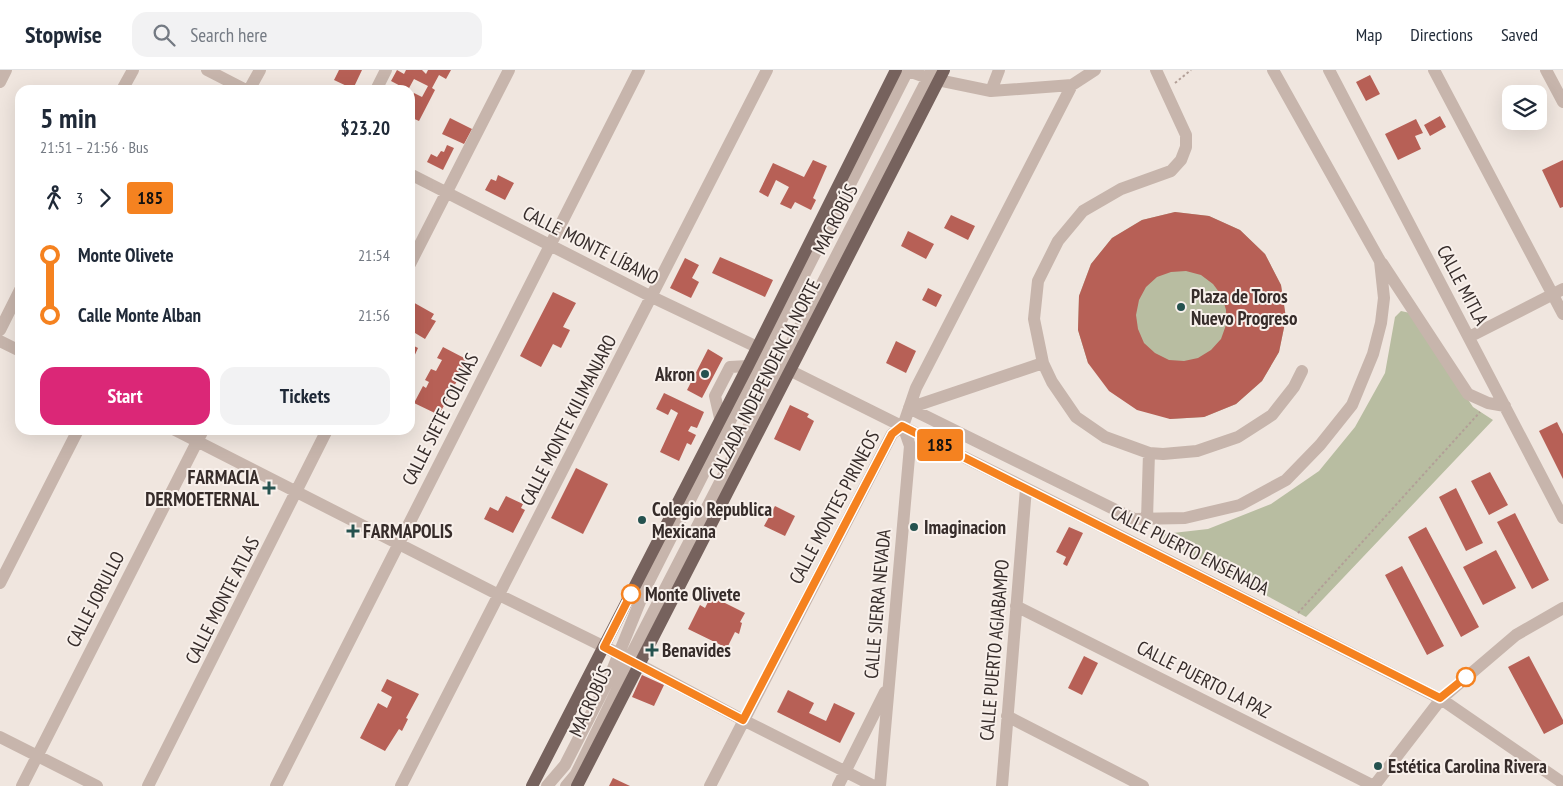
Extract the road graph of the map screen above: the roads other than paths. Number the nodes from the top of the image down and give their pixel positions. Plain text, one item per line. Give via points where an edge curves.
1 (6, 70) edge
2 (133, 70) edge
3 (207, 70) edge
4 (260, 70) edge
5 (386, 70) edge
6 (509, 70) edge
7 (639, 70) edge
8 (767, 70) edge
9 (904, 70) edge
10 (999, 70) edge
11 (1095, 70) edge
12 (1156, 70) edge
13 (1273, 70) edge
14 (1434, 70) edge
15 (1546, 70) edge
16 (1332, 71) edge
17 (936, 74) edge
18 (0, 82) edge
19 (125, 85) edge
20 (238, 85) edge
21 (251, 85) edge
22 (378, 85) edge
23 (1072, 85) junction
24 (991, 91) junction
25 (1563, 102) edge
26 (415, 176) edge
27 (446, 192) junction
28 (550, 245) junction
29 (415, 254) edge
30 (1380, 260) junction
31 (1558, 292) edge
32 (652, 297) junction
33 (15, 300) edge
34 (1563, 314) edge
35 (0, 330) edge
36 (1469, 337) junction
37 (0, 341) edge
38 (757, 347) junction
39 (15, 348) edge
40 (1043, 363) junction
41 (789, 370) junction
42 (1302, 371) dead end
43 (1505, 406) junction
44 (909, 408) junction
45 (902, 426) junction
46 (75, 435) edge
47 (325, 435) edge
48 (200, 436) edge
49 (1149, 453) junction
50 (1026, 488) junction
51 (297, 492) junction
52 (1147, 518) junction
53 (1563, 518) edge
54 (398, 544) junction
55 (0, 583) edge
56 (499, 595) junction
57 (1016, 606) junction
58 (1563, 608) edge
59 (604, 647) junction
60 (629, 659) junction
61 (889, 685) junction
62 (1440, 698) junction
63 (1007, 716) junction
64 (743, 720) junction
65 (0, 737) edge
66 (37, 756) junction
67 (845, 771) junction
68 (1563, 783) edge
69 (22, 786) edge
70 (97, 786) edge
71 (148, 786) edge
72 (276, 786) edge
73 (401, 786) edge
74 (532, 786) edge
75 (547, 786) edge
76 (566, 786) edge
77 (577, 786) edge
78 (710, 786) edge
79 (838, 786) edge
80 (874, 786) edge
81 (880, 786) edge
82 (1002, 786) edge
83 (1143, 786) edge
84 (1374, 786) edge

1 - 18 street
2 - 19 street
3 - 20 street
4 - 21 street
5 - 22 street
6 - 27 street
7 - 28 street, CALLE SIETE COLINAS
8 - 32 street, CALLE MONTE KILIMANJARO
9 - 17 street
9 - 38 main road, CALZADA INDEPENDENCIA NORTE
9 - 60 street, MACROBÚS via 646,588
10 - 24 street
11 - 23 street
12 - 40 street via 1186,135 1181,160 1171,171 1121,189 1083,211 1058,241 1038,281 1034,319
13 - 30 street
14 - 31 street
15 - 25 street
16 - 36 street, CALLE MITLA
17 - 24 street
17 - 41 main road, CALZADA INDEPENDENCIA NORTE
17 - 60 street, MACROBÚS
23 - 24 street
23 - 44 street, CALLE MONTES PIRINEOS via 916,388
26 - 27 street, CALLE MONTE LÍBANO
27 - 28 street, CALLE MONTE LÍBANO
27 - 29 street
28 - 32 street, CALLE MONTE LÍBANO
28 - 54 street, CALLE SIETE COLINAS
30 - 43 street via 1468,394
30 - 52 street via 1384,298 1373,354 1352,405 1320,444 1286,480 1240,505 1185,518
31 - 34 street
31 - 36 street
32 - 38 street, CALLE MONTE LÍBANO
32 - 56 street, CALLE MONTE KILIMANJARO
33 - 35 street
36 - 43 street, CALLE MITLA
37 - 39 street
38 - 59 main road, CALZADA INDEPENDENCIA NORTE
40 - 44 street
40 - 49 street via 1076,417 1105,437
41 - 45 street, CALLE PUERTO ENSENADA
41 - 60 main road, CALZADA INDEPENDENCIA NORTE
42 - 49 street via 1272,415 1238,437 1197,451
43 - 53 street, CALLE MITLA
44 - 45 street, CALLE MONTES PIRINEOS
44 - 52 street via 1134,518
45 - 50 street, CALLE PUERTO ENSENADA
45 - 61 street, CALLE SIERRA NEVADA via 910,446
45 - 64 street, CALLE MONTES PIRINEOS via 892,434
46 - 55 street
47 - 51 street, CALLE MONTE ATLAS
48 - 51 street
48 - 66 street, CALLE JORULLO
49 - 52 street
50 - 57 street, CALLE PUERTO AGIABAMPO
50 - 62 street, CALLE PUERTO ENSENADA
51 - 54 street
51 - 71 street, CALLE MONTE ATLAS
54 - 56 street
54 - 72 street, CALLE SIETE COLINAS
56 - 59 street
56 - 73 street, CALLE MONTE KILIMANJARO
57 - 63 street, CALLE PUERTO AGIABAMPO
57 - 84 street, CALLE PUERTO LA PAZ
58 - 62 street via 1516,635
59 - 60 street
59 - 74 main road, CALZADA INDEPENDENCIA NORTE
60 - 64 street
60 - 75 street, MACROBÚS via 607,683 565,765
60 - 76 street, MACROBÚS via 576,774
60 - 77 main road, CALZADA INDEPENDENCIA NORTE
61 - 67 street
61 - 81 street, CALLE SIERRA NEVADA
62 - 68 street, CALLE PUERTO ENSENADA
62 - 84 street
63 - 82 street, CALLE PUERTO AGIABAMPO
63 - 83 street
64 - 67 street
64 - 78 street, CALLE MONTES PIRINEOS
65 - 66 street
66 - 69 street, CALLE JORULLO
66 - 70 street
67 - 79 street
67 - 80 street

